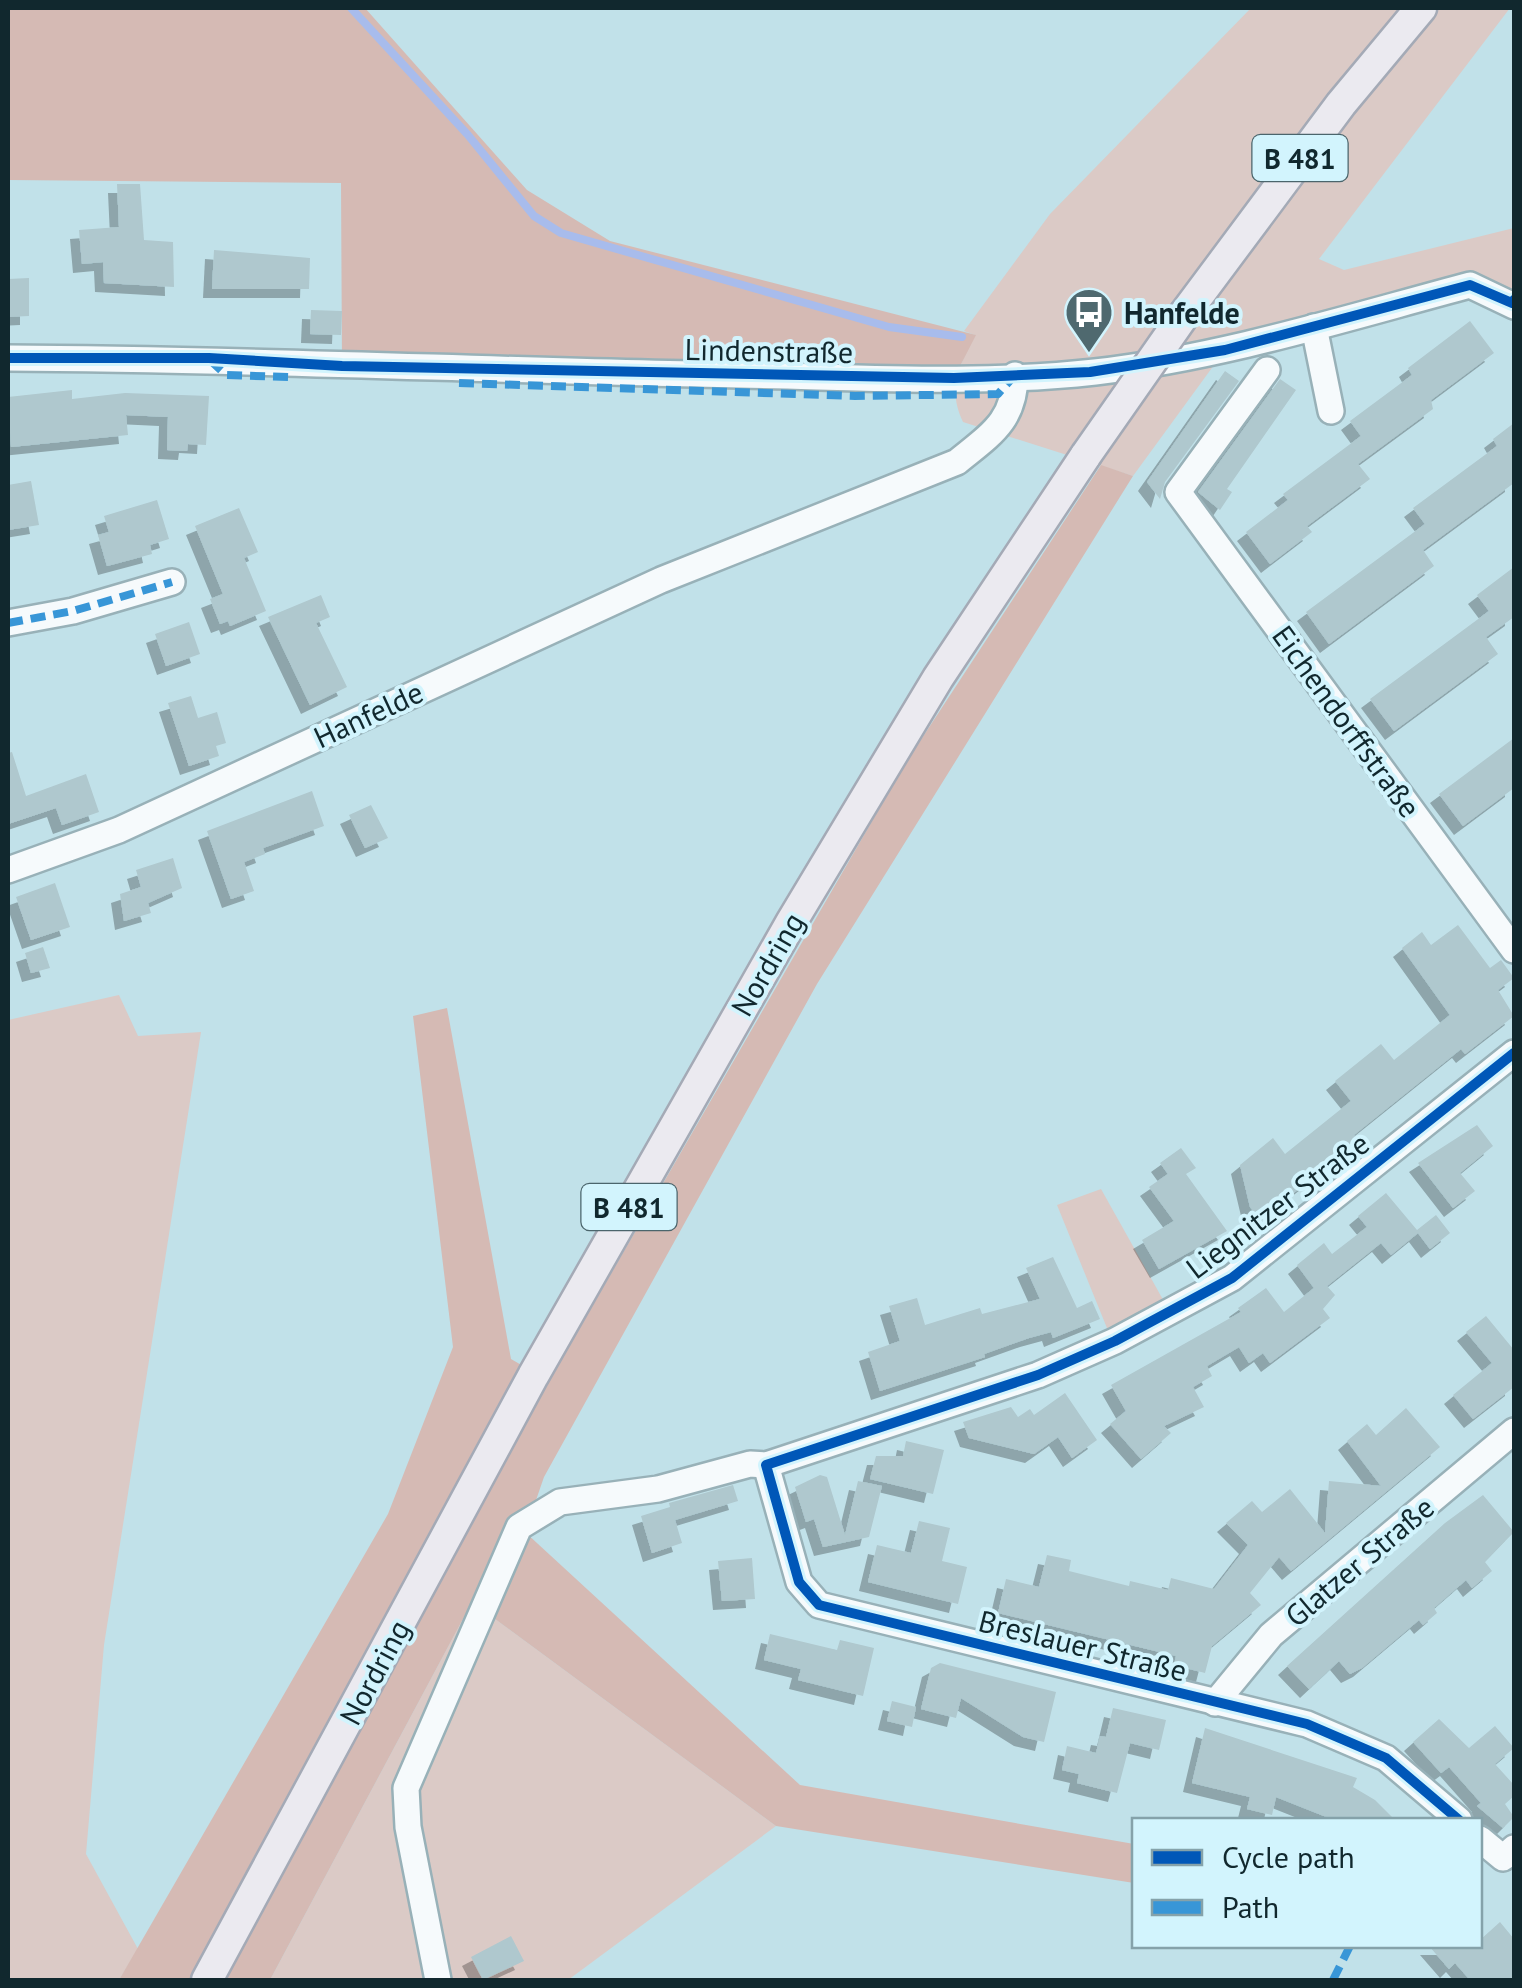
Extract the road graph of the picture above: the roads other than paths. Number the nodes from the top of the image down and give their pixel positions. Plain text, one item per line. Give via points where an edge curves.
1 (1420, 8) edge
2 (1514, 303) edge
3 (1314, 326) junction
4 (8, 358) edge
5 (1266, 370) dead end
6 (1015, 375) junction
7 (1331, 411) dead end
8 (172, 582) dead end
9 (8, 623) edge
10 (8, 870) edge
11 (1514, 950) edge
12 (1514, 1053) edge
13 (1514, 1431) edge
14 (766, 1465) junction
15 (1215, 1703) junction
16 (1456, 1818) edge
17 (1482, 1839) edge
18 (1508, 1853) edge
19 (207, 1980) edge
20 (438, 1980) edge

1 - 19 main road, Nordring / B 481, bridge via 1186,312 938,678 533,1376
2 - 3 street, Lindenstraße via 1470,285
3 - 6 street, Lindenstraße via 1111,370
3 - 7 street
4 - 6 street, Lindenstraße
5 - 11 street, Eichendorffstraße via 1178,492
6 - 10 street, Hanfelde via 1015,402 994,432 957,462 661,580 119,830
8 - 9 street
12 - 14 street, Liegnitzer Straße via 1215,1287 1038,1375
13 - 15 street, Glatzer Straße via 1271,1636
14 - 15 street, Breslauer Straße via 800,1582 819,1605
14 - 20 street, Liegnitzer Straße via 560,1502 519,1527 406,1788
15 - 16 street, Breslauer Straße via 1307,1724 1386,1758
17 - 18 street

